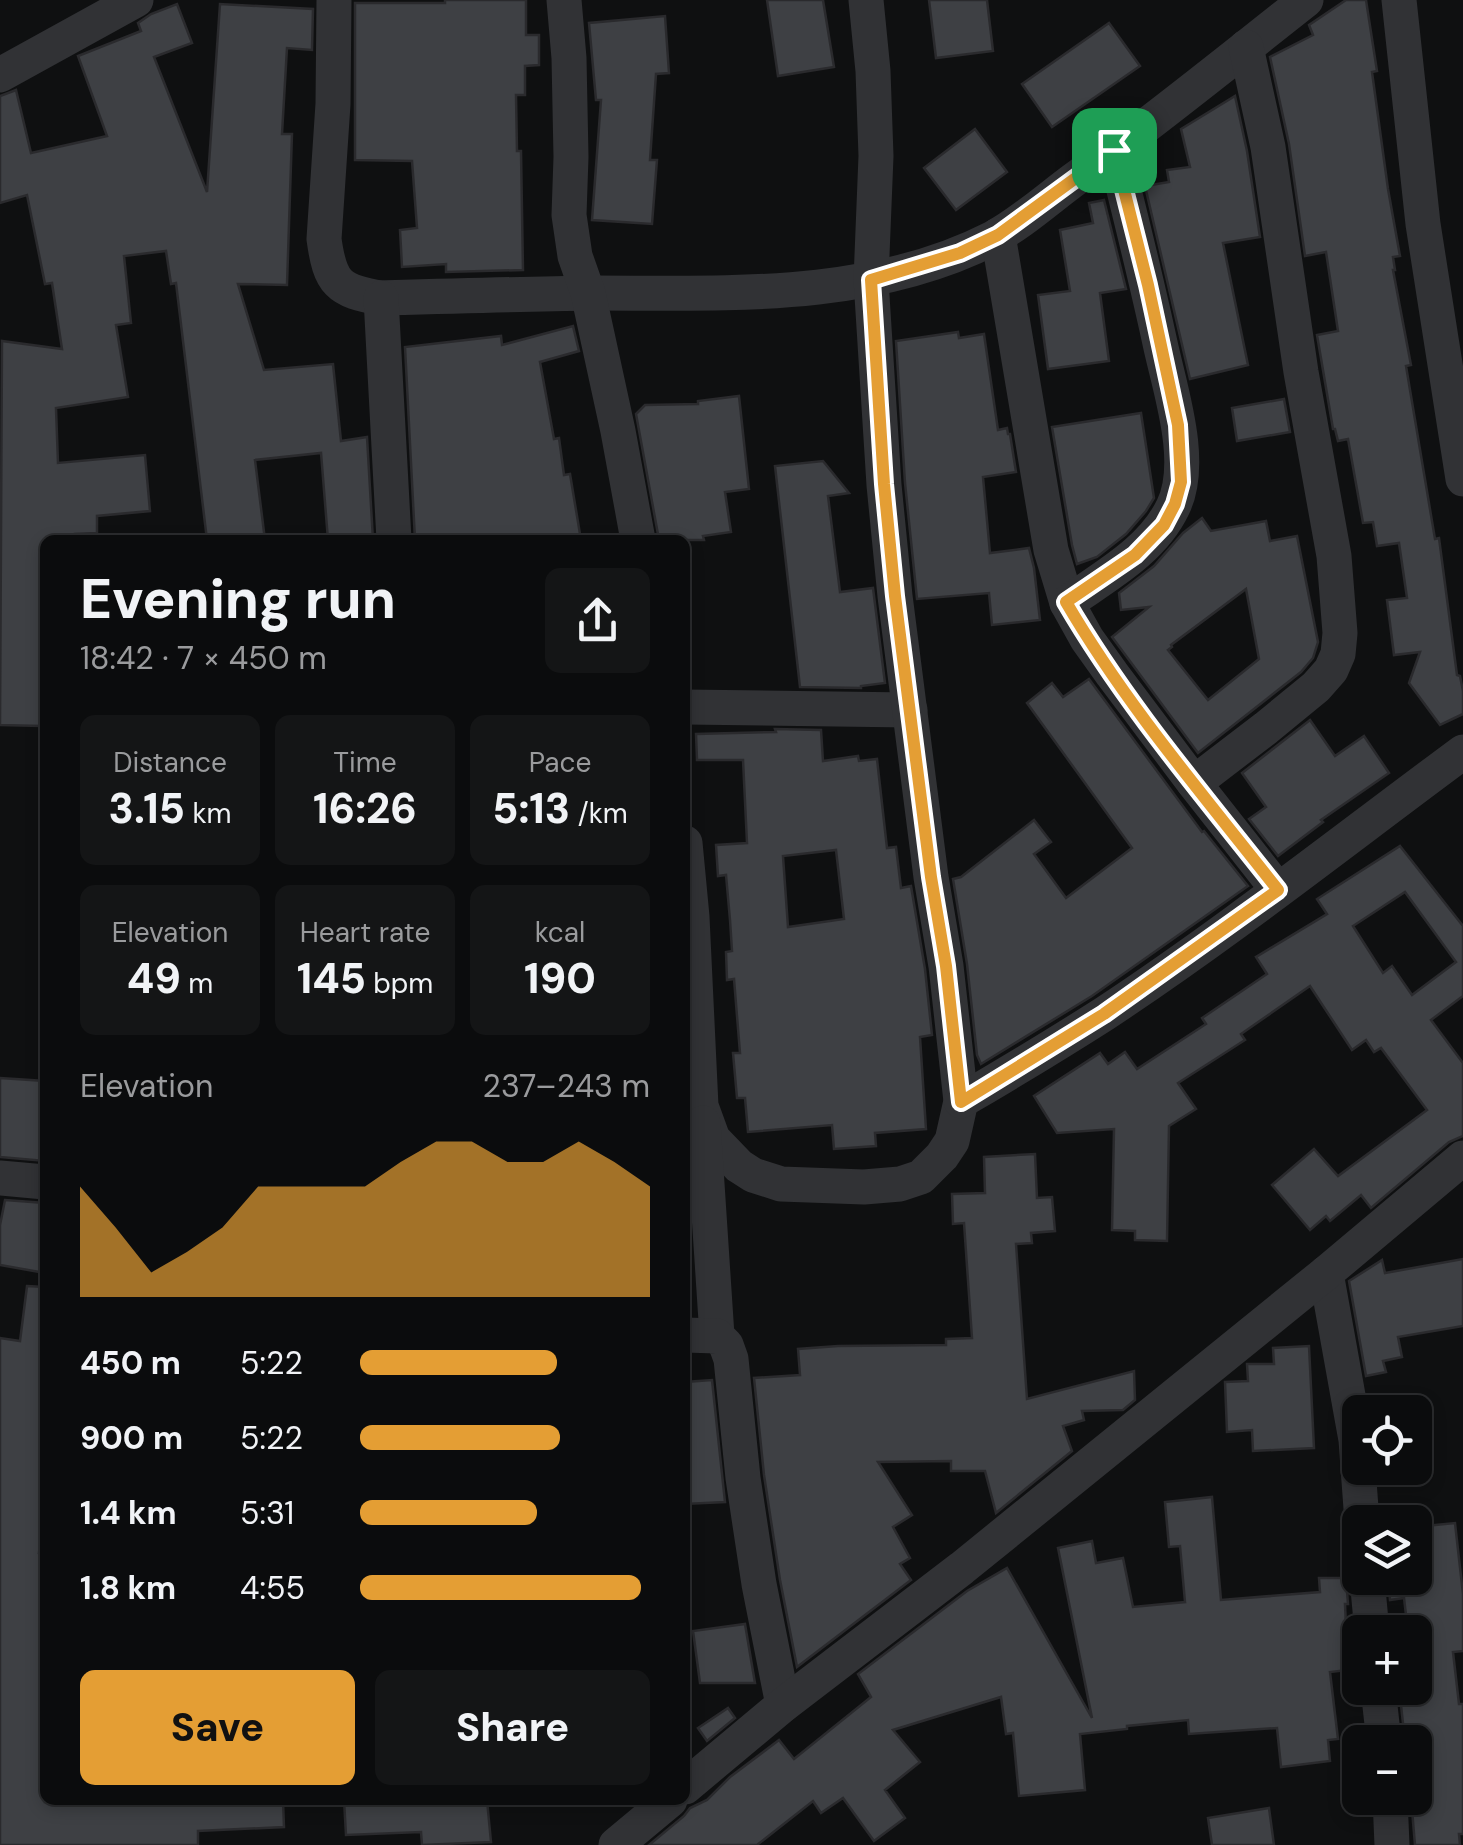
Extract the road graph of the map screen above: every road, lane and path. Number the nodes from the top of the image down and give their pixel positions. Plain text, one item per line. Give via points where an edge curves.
1 (136, 0) edge
2 (334, 0) edge
3 (564, 0) edge
4 (866, 0) edge
5 (1306, 0) edge
6 (1398, 0) edge
7 (1246, 47) junction
8 (0, 75) edge
9 (1114, 150) junction
10 (998, 235) junction
11 (871, 280) junction
12 (588, 293) junction
13 (381, 298) junction
14 (1463, 479) edge
15 (394, 535) edge
16 (637, 535) edge
17 (1066, 602) junction
18 (690, 707) edge
19 (910, 710) junction
20 (1463, 752) edge
21 (1194, 784) junction
22 (1278, 890) junction
23 (690, 895) edge
24 (961, 1102) junction
25 (702, 1106) junction
26 (1463, 1158) edge
27 (0, 1178) edge
28 (40, 1182) edge
29 (1326, 1273) junction
30 (701, 1336) edge
31 (1361, 1505) edge
32 (783, 1705) junction
33 (690, 1783) edge
34 (664, 1805) edge
35 (1391, 1815) edge
36 (616, 1845) edge
37 (1392, 1845) edge

1 - 8 street
2 - 13 street via 327,260 334,279 352,293
3 - 12 street via 572,157 568,215
4 - 11 street via 876,156
5 - 7 street
6 - 14 street via 1423,224
7 - 9 street
7 - 21 street via 1334,556 1340,633 1332,670
9 - 10 street
9 - 17 street via 1178,425 1181,482 1164,525 1135,555
10 - 11 street
10 - 17 street via 1051,550
11 - 12 street via 746,293
11 - 19 street via 884,484
12 - 13 street
12 - 16 street
13 - 15 street
17 - 21 street
18 - 19 street
19 - 24 street
20 - 22 street
21 - 22 street
22 - 24 street via 1104,1014
23 - 25 street
24 - 25 street via 952,1142 934,1166 900,1184 864,1187 780,1184 753,1176 713,1139
25 - 30 street
26 - 29 street
27 - 28 street
29 - 31 street
29 - 32 street
30 - 32 street via 726,1345 731,1359 743,1478
32 - 33 street
34 - 36 street
35 - 37 street

